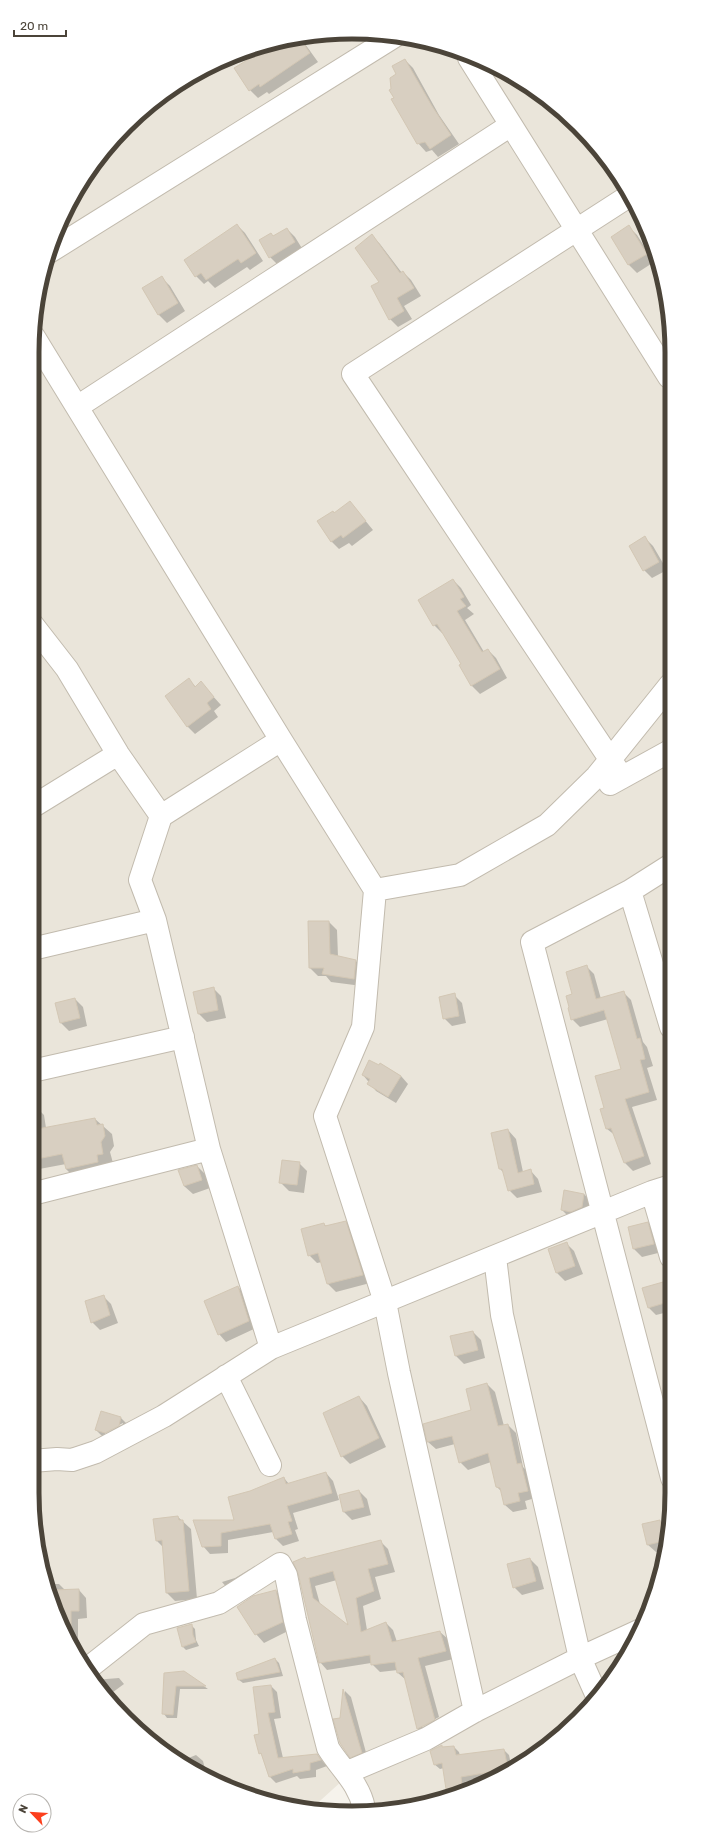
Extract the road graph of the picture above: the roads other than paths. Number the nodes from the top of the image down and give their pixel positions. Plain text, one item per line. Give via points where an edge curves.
1 (386, 41) edge
2 (472, 63) edge
3 (511, 125) junction
4 (625, 199) edge
5 (576, 229) junction
6 (58, 247) edge
7 (39, 346) edge
8 (665, 371) edge
9 (77, 407) junction
10 (39, 633) edge
11 (665, 693) edge
12 (281, 740) junction
13 (665, 753) edge
14 (118, 754) junction
15 (616, 768) junction
16 (39, 803) edge
17 (161, 816) junction
18 (665, 868) edge
19 (375, 890) junction
20 (630, 891) junction
21 (156, 920) junction
22 (39, 947) edge
23 (665, 1008) edge
24 (183, 1037) junction
25 (39, 1069) edge
26 (209, 1149) junction
27 (662, 1189) edge
28 (39, 1192) edge
29 (604, 1212) junction
30 (665, 1212) edge
31 (495, 1257) junction
32 (385, 1302) junction
33 (271, 1348) junction
34 (226, 1376) junction
35 (665, 1451) edge
36 (39, 1460) edge
37 (270, 1465) dead end
38 (631, 1634) edge
39 (580, 1658) junction
40 (91, 1666) edge
41 (594, 1690) edge
42 (475, 1711) junction
43 (348, 1772) junction
44 (363, 1805) edge

1 - 6 street
2 - 3 street
3 - 5 street
3 - 9 street
4 - 5 street
5 - 8 street
5 - 15 street via 353,374
7 - 9 street
9 - 12 street
10 - 14 street via 67,669
11 - 15 street
12 - 17 street
12 - 19 street
13 - 15 street
14 - 16 street
14 - 17 street
15 - 19 street via 597,776 547,825 460,875
17 - 21 street via 140,880
18 - 20 street
19 - 32 street via 364,1027 325,1116
20 - 23 street
20 - 29 street via 532,942
21 - 22 street
21 - 24 street
24 - 25 street
24 - 26 street
26 - 28 street
26 - 33 street
27 - 29 street
27 - 30 street
29 - 31 street
29 - 35 street
31 - 32 street
31 - 39 street via 502,1315
32 - 33 street
32 - 42 street
33 - 34 street
34 - 36 street via 164,1416 96,1452 72,1460
34 - 37 street
38 - 39 street
39 - 41 street
39 - 42 street
40 - 43 street via 144,1624 219,1603 280,1564 286,1575 328,1748
42 - 43 street via 426,1739
43 - 44 street

